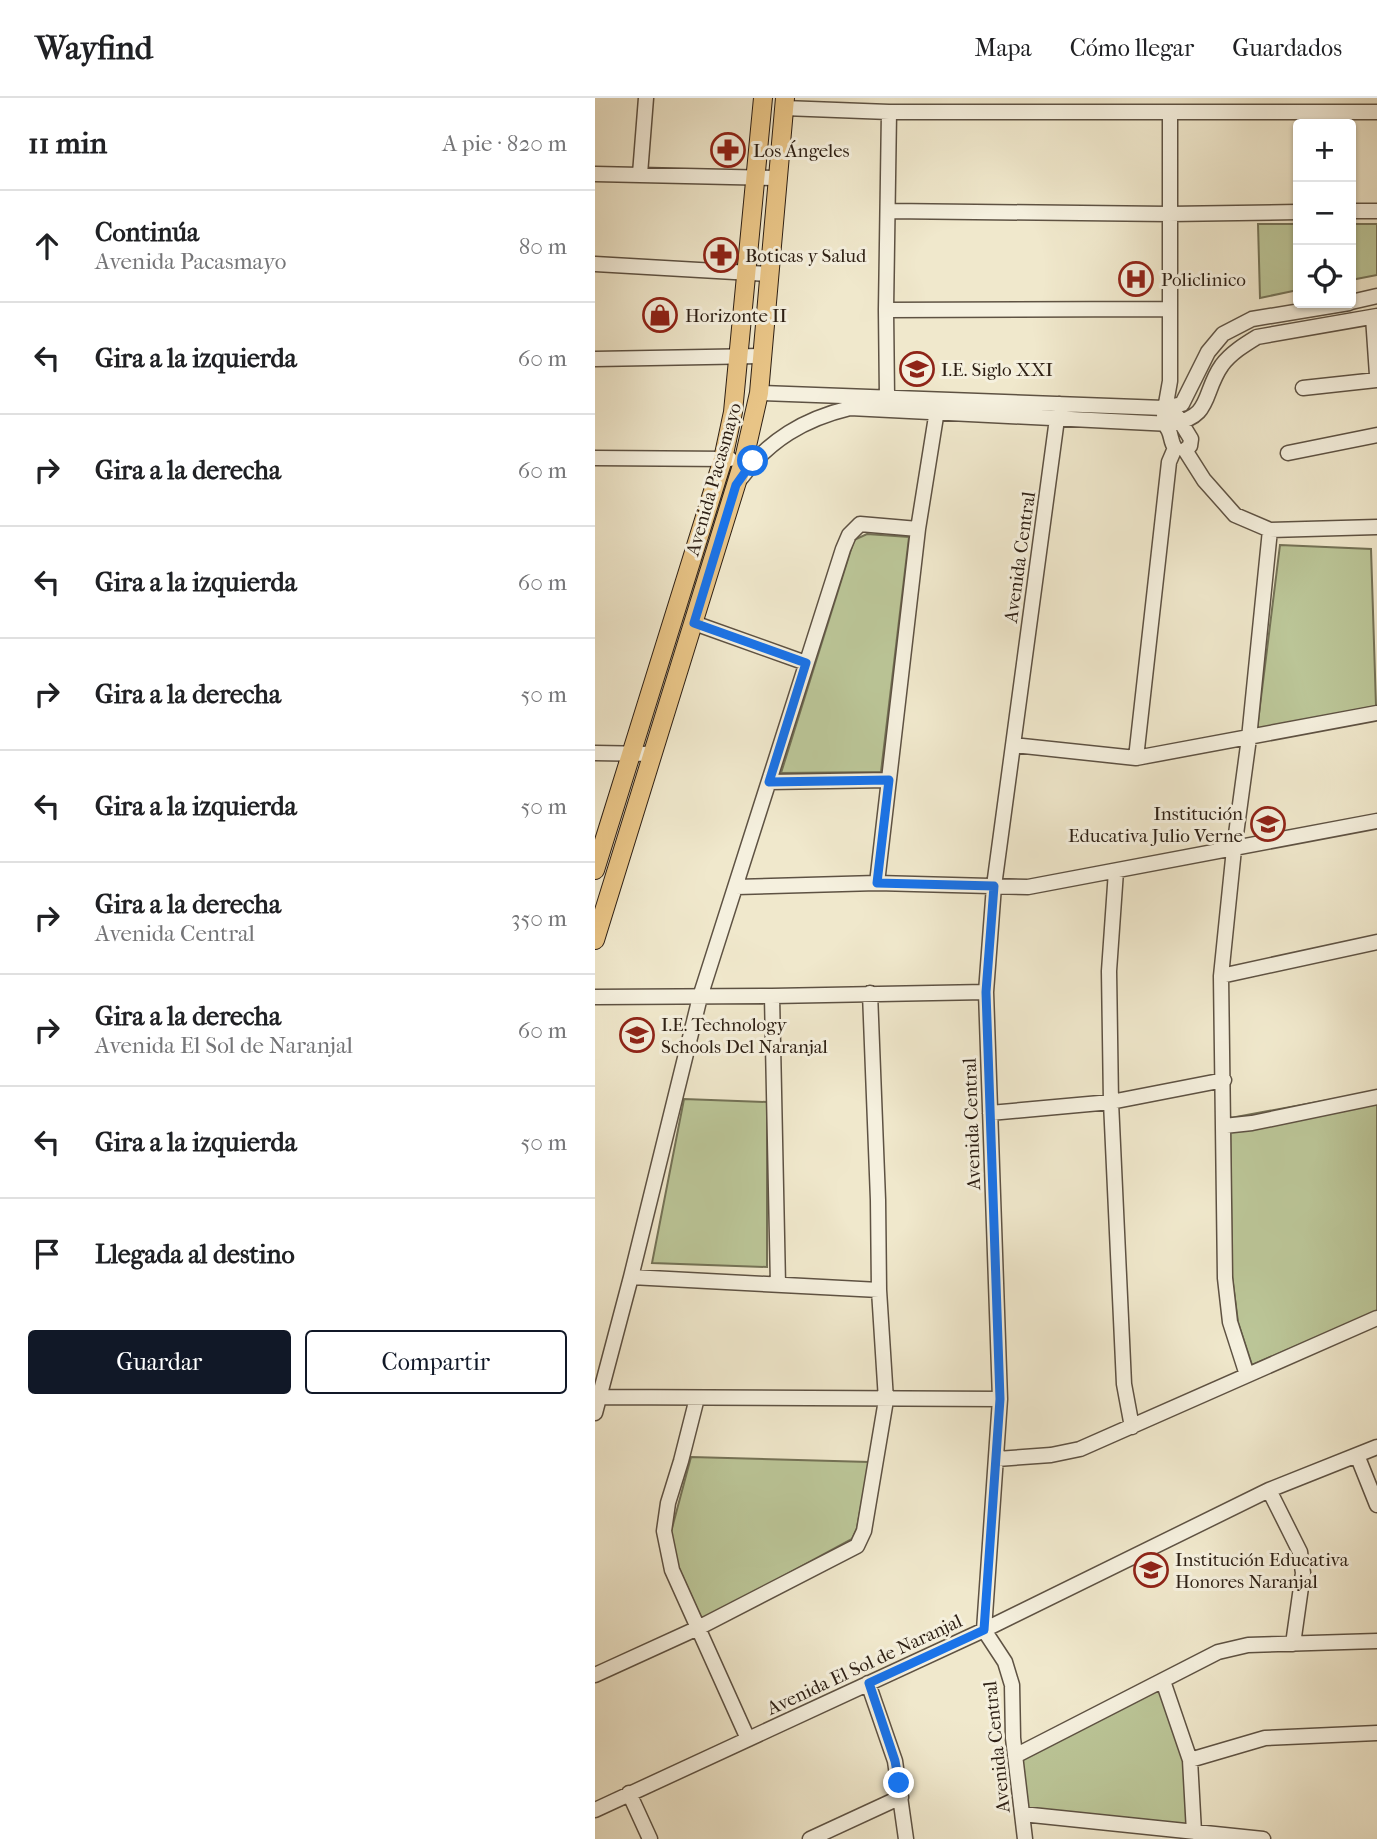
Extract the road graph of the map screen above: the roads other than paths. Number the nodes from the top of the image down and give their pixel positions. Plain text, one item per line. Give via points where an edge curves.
1 (646, 98) edge
2 (763, 98) edge
3 (785, 103) edge
4 (911, 104) edge
5 (1021, 105) edge
6 (1267, 105) edge
7 (888, 112) junction
8 (1170, 112) junction
9 (1377, 113) edge
10 (595, 174) edge
11 (640, 174) junction
12 (755, 177) junction
13 (778, 178) junction
14 (889, 211) junction
15 (1356, 211) edge
16 (1377, 211) edge
17 (1293, 212) edge
18 (1169, 214) junction
19 (595, 264) edge
20 (746, 273) junction
21 (769, 274) junction
22 (1377, 296) edge
23 (1356, 301) edge
24 (1319, 308) edge
25 (1170, 309) junction
26 (886, 310) junction
27 (1375, 316) edge
28 (761, 356) junction
29 (738, 357) junction
30 (595, 359) edge
31 (1377, 377) edge
32 (1303, 388) dead end
33 (759, 393) junction
34 (887, 398) junction
35 (938, 406) junction
36 (1164, 408) junction
37 (1058, 411) junction
38 (1163, 423) junction
39 (1187, 425) junction
40 (1377, 435) edge
41 (1178, 445) junction
42 (1288, 453) dead end
43 (595, 458) edge
44 (723, 459) junction
45 (744, 459) junction
46 (736, 485) junction
47 (1377, 527) edge
48 (918, 528) junction
49 (1270, 530) junction
50 (694, 623) junction
51 (806, 663) junction
52 (1377, 713) edge
53 (1249, 738) junction
54 (1013, 745) junction
55 (595, 753) edge
56 (631, 754) junction
57 (653, 754) junction
58 (1136, 758) junction
59 (889, 780) junction
60 (769, 782) junction
61 (1377, 821) edge
62 (1234, 849) junction
63 (595, 870) edge
64 (1116, 871) junction
65 (877, 883) junction
66 (994, 886) junction
67 (737, 887) junction
68 (595, 940) edge
69 (1377, 942) edge
70 (1221, 976) junction
71 (986, 992) junction
72 (870, 993) junction
73 (772, 996) junction
74 (595, 997) edge
75 (700, 997) junction
76 (1224, 1080) junction
77 (1377, 1097) edge
78 (1111, 1102) junction
79 (990, 1113) junction
80 (1224, 1126) junction
81 (631, 1277) junction
82 (778, 1284) junction
83 (879, 1290) junction
84 (1377, 1318) edge
85 (1247, 1375) junction
86 (597, 1397) edge
87 (697, 1398) junction
88 (1000, 1399) junction
89 (886, 1400) junction
90 (595, 1413) edge
91 (1132, 1427) junction
92 (1377, 1447) edge
93 (1357, 1455) junction
94 (997, 1459) junction
95 (1269, 1490) junction
96 (1377, 1505) edge
97 (698, 1628) junction
98 (984, 1630) junction
99 (1377, 1641) edge
100 (1293, 1644) junction
101 (595, 1675) edge
102 (1163, 1681) junction
103 (869, 1683) junction
104 (1377, 1733) edge
105 (748, 1739) junction
106 (1015, 1756) junction
107 (1190, 1760) junction
108 (629, 1793) junction
109 (901, 1797) junction
110 (595, 1810) edge
111 (1022, 1814) junction
112 (1194, 1832) junction
113 (650, 1839) edge
114 (810, 1839) edge
115 (907, 1839) edge
116 (1025, 1839) edge
117 (1263, 1839) edge

1 - 11 street
2 - 12 main road, Avenida Pacasmayo
3 - 7 street
3 - 13 main road, Avenida Pacasmayo
4 - 5 street
4 - 7 street
5 - 8 street
6 - 8 street
6 - 9 street
7 - 14 street
8 - 18 street
10 - 11 street
11 - 12 street
12 - 13 street
12 - 20 main road, Avenida Pacasmayo
13 - 21 main road, Avenida Pacasmayo
14 - 18 street
14 - 26 street
15 - 16 street
17 - 18 street
18 - 25 street
19 - 20 street
20 - 21 street
20 - 29 main road, Avenida Pacasmayo
21 - 28 main road, Avenida Pacasmayo
22 - 23 street
24 - 36 street via 1252,319 1223,334 1208,352 1182,404
25 - 26 street
25 - 36 street via 1170,381
26 - 34 street
27 - 31 street
27 - 39 street via 1257,337 1241,346 1222,366 1200,411
28 - 29 street
28 - 33 main road, Avenida Pacasmayo
29 - 30 street
29 - 44 main road, Avenida Pacasmayo
31 - 32 street
33 - 34 street
33 - 45 main road, Avenida Pacasmayo
34 - 35 street
35 - 37 street
35 - 46 street via 850,408 823,414 777,440 753,461
35 - 48 street
36 - 37 street
36 - 38 street
36 - 39 street
37 - 38 street
37 - 54 street, Avenida Central
38 - 39 street
38 - 41 street
39 - 41 street via 1191,443
40 - 42 street
41 - 49 street via 1235,515
41 - 58 street via 1169,462
43 - 44 street
44 - 45 street
44 - 56 main road, Avenida Pacasmayo
45 - 46 main road, Avenida Pacasmayo
46 - 50 main road, Avenida Pacasmayo
47 - 49 street
48 - 51 street via 860,524 849,535
48 - 59 street
49 - 53 street
50 - 51 street
50 - 57 main road, Avenida Pacasmayo
51 - 60 street
52 - 53 street
53 - 58 street
53 - 62 street
54 - 58 street
54 - 66 street, Avenida Central
55 - 56 street
56 - 57 street
56 - 63 main road, Avenida Pacasmayo
57 - 68 main road, Avenida Pacasmayo
59 - 60 street
59 - 65 street
60 - 67 street
61 - 62 street
62 - 64 street
62 - 70 street
64 - 66 street via 1028,887
64 - 78 street via 1109,971
65 - 66 street
65 - 67 street
66 - 71 street, Avenida Central
67 - 75 street
69 - 70 street
70 - 76 street
71 - 72 street
71 - 79 street, Avenida Central
72 - 73 street
72 - 83 street
73 - 75 street
73 - 82 street
74 - 75 street
75 - 81 street
76 - 78 street
76 - 80 street
77 - 80 street
78 - 79 street
78 - 91 street via 1124,1384
79 - 88 street, Avenida Central
80 - 85 street via 1225,1278 1230,1322
81 - 82 street
81 - 86 street
82 - 83 street
83 - 89 street
84 - 85 street
85 - 91 street
86 - 87 street
86 - 90 street
87 - 89 street
87 - 97 street via 664,1531 672,1570
88 - 89 street
88 - 94 street, Avenida Central
89 - 97 street via 864,1531 857,1546
91 - 94 street via 1080,1449
92 - 93 street, Avenida El Sol de Naranjal
93 - 95 street, Avenida El Sol de Naranjal
93 - 96 street
94 - 98 street, Avenida Central
95 - 98 street, Avenida El Sol de Naranjal
95 - 100 street via 1300,1552 1303,1573
97 - 101 street
97 - 105 street
98 - 103 street, Avenida El Sol de Naranjal
98 - 106 street, Avenida Central via 1005,1661 1012,1685
99 - 100 street
100 - 102 street via 1248,1645 1218,1652
102 - 106 street
102 - 107 street
103 - 105 street, Avenida El Sol de Naranjal
103 - 109 street via 895,1761
104 - 107 street via 1265,1738
105 - 108 street, Avenida El Sol de Naranjal
106 - 111 street, Avenida Central
107 - 112 street
108 - 110 street, Avenida El Sol de Naranjal
108 - 113 street
109 - 114 street
109 - 115 street
111 - 112 street
111 - 116 street, Avenida Central
112 - 117 street

